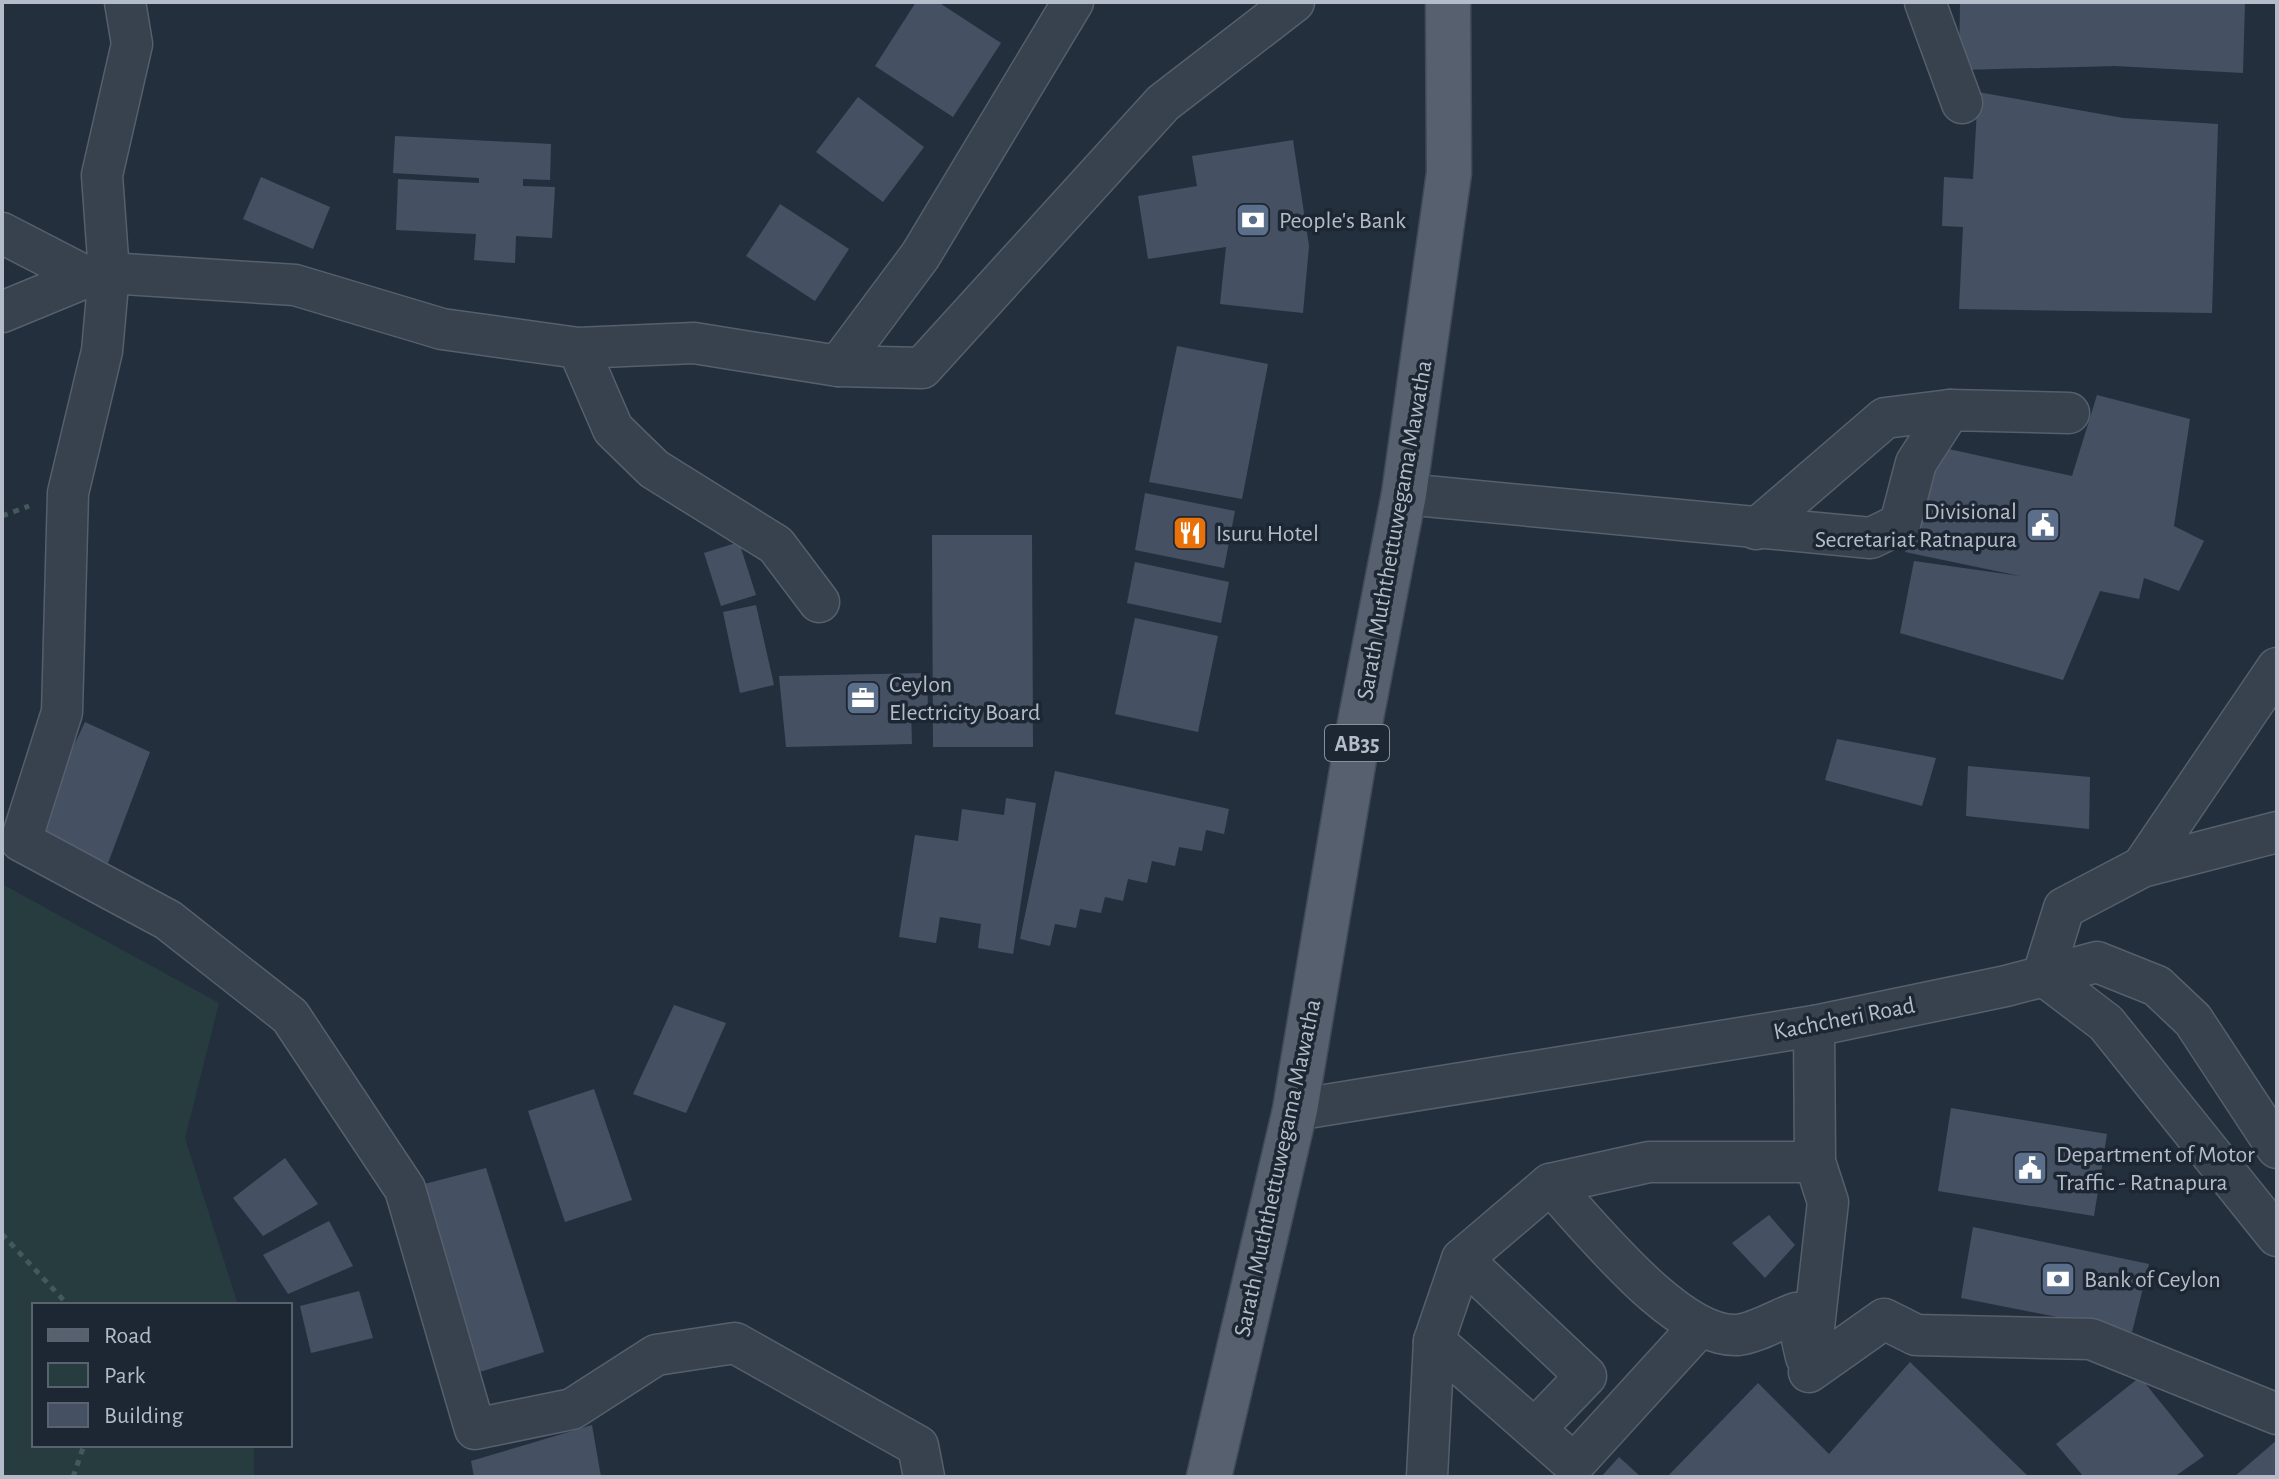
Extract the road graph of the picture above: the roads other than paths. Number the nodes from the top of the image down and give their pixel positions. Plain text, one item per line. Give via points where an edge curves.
1 (125, 2) edge
2 (1073, 2) edge
3 (1294, 2) edge
4 (1448, 2) edge
5 (1925, 2) edge
6 (1962, 103) dead end
7 (2, 233) edge
8 (98, 275) junction
9 (2, 312) edge
10 (578, 348) junction
11 (838, 366) junction
12 (1950, 410) junction
13 (2069, 413) dead end
14 (1404, 494) junction
15 (1756, 529) junction
16 (819, 602) dead end
17 (2277, 668) edge
18 (2277, 832) edge
19 (2142, 867) junction
20 (2043, 975) junction
21 (1814, 1026) junction
22 (1295, 1110) junction
23 (2277, 1148) edge
24 (1815, 1162) junction
25 (1550, 1184) junction
26 (2277, 1236) edge
27 (1462, 1259) junction
28 (1700, 1326) junction
29 (1434, 1341) junction
30 (1809, 1372) junction
31 (2277, 1414) edge
32 (1535, 1429) junction
33 (924, 1477) edge
34 (1209, 1477) edge
35 (1427, 1477) edge

1 - 8 street via 132,44 102,175
2 - 11 street via 920,256
3 - 11 street via 1163,103 922,368
4 - 14 main road, Sarath Muththettuwegama Mawatha / AB35 via 1449,173
5 - 6 street
7 - 8 street
8 - 9 street
8 - 10 street via 295,285 442,329
8 - 33 street via 102,351 68,493 62,712 21,841 168,920 290,1016 405,1189 475,1429 572,1409 656,1355 735,1343 918,1446
10 - 11 street via 694,343
10 - 16 street via 613,429 654,469 776,545
12 - 13 street
12 - 15 street via 1885,418
12 - 15 street via 1916,463 1900,524 1871,538
14 - 15 street
14 - 22 main road, Sarath Muththettuwegama Mawatha / AB35
17 - 19 street
18 - 19 street
19 - 20 street via 2064,908
20 - 21 street, Kachcheri Road
20 - 23 street, Kachcheri Road via 2097,962 2157,986 2193,1020
20 - 26 street via 2106,1023
21 - 22 street, Kachcheri Road
21 - 24 street
22 - 34 main road, Sarath Muththettuwegama Mawatha / AB35
24 - 25 street via 1649,1162
24 - 30 street via 1828,1202
25 - 27 street
25 - 28 street via 1660,1300
27 - 29 street
27 - 32 street via 1586,1376
28 - 30 street via 1738,1335 1796,1313
28 - 32 street via 1574,1464
29 - 32 street
29 - 35 street
30 - 31 street via 1884,1319 1916,1335 2091,1339

